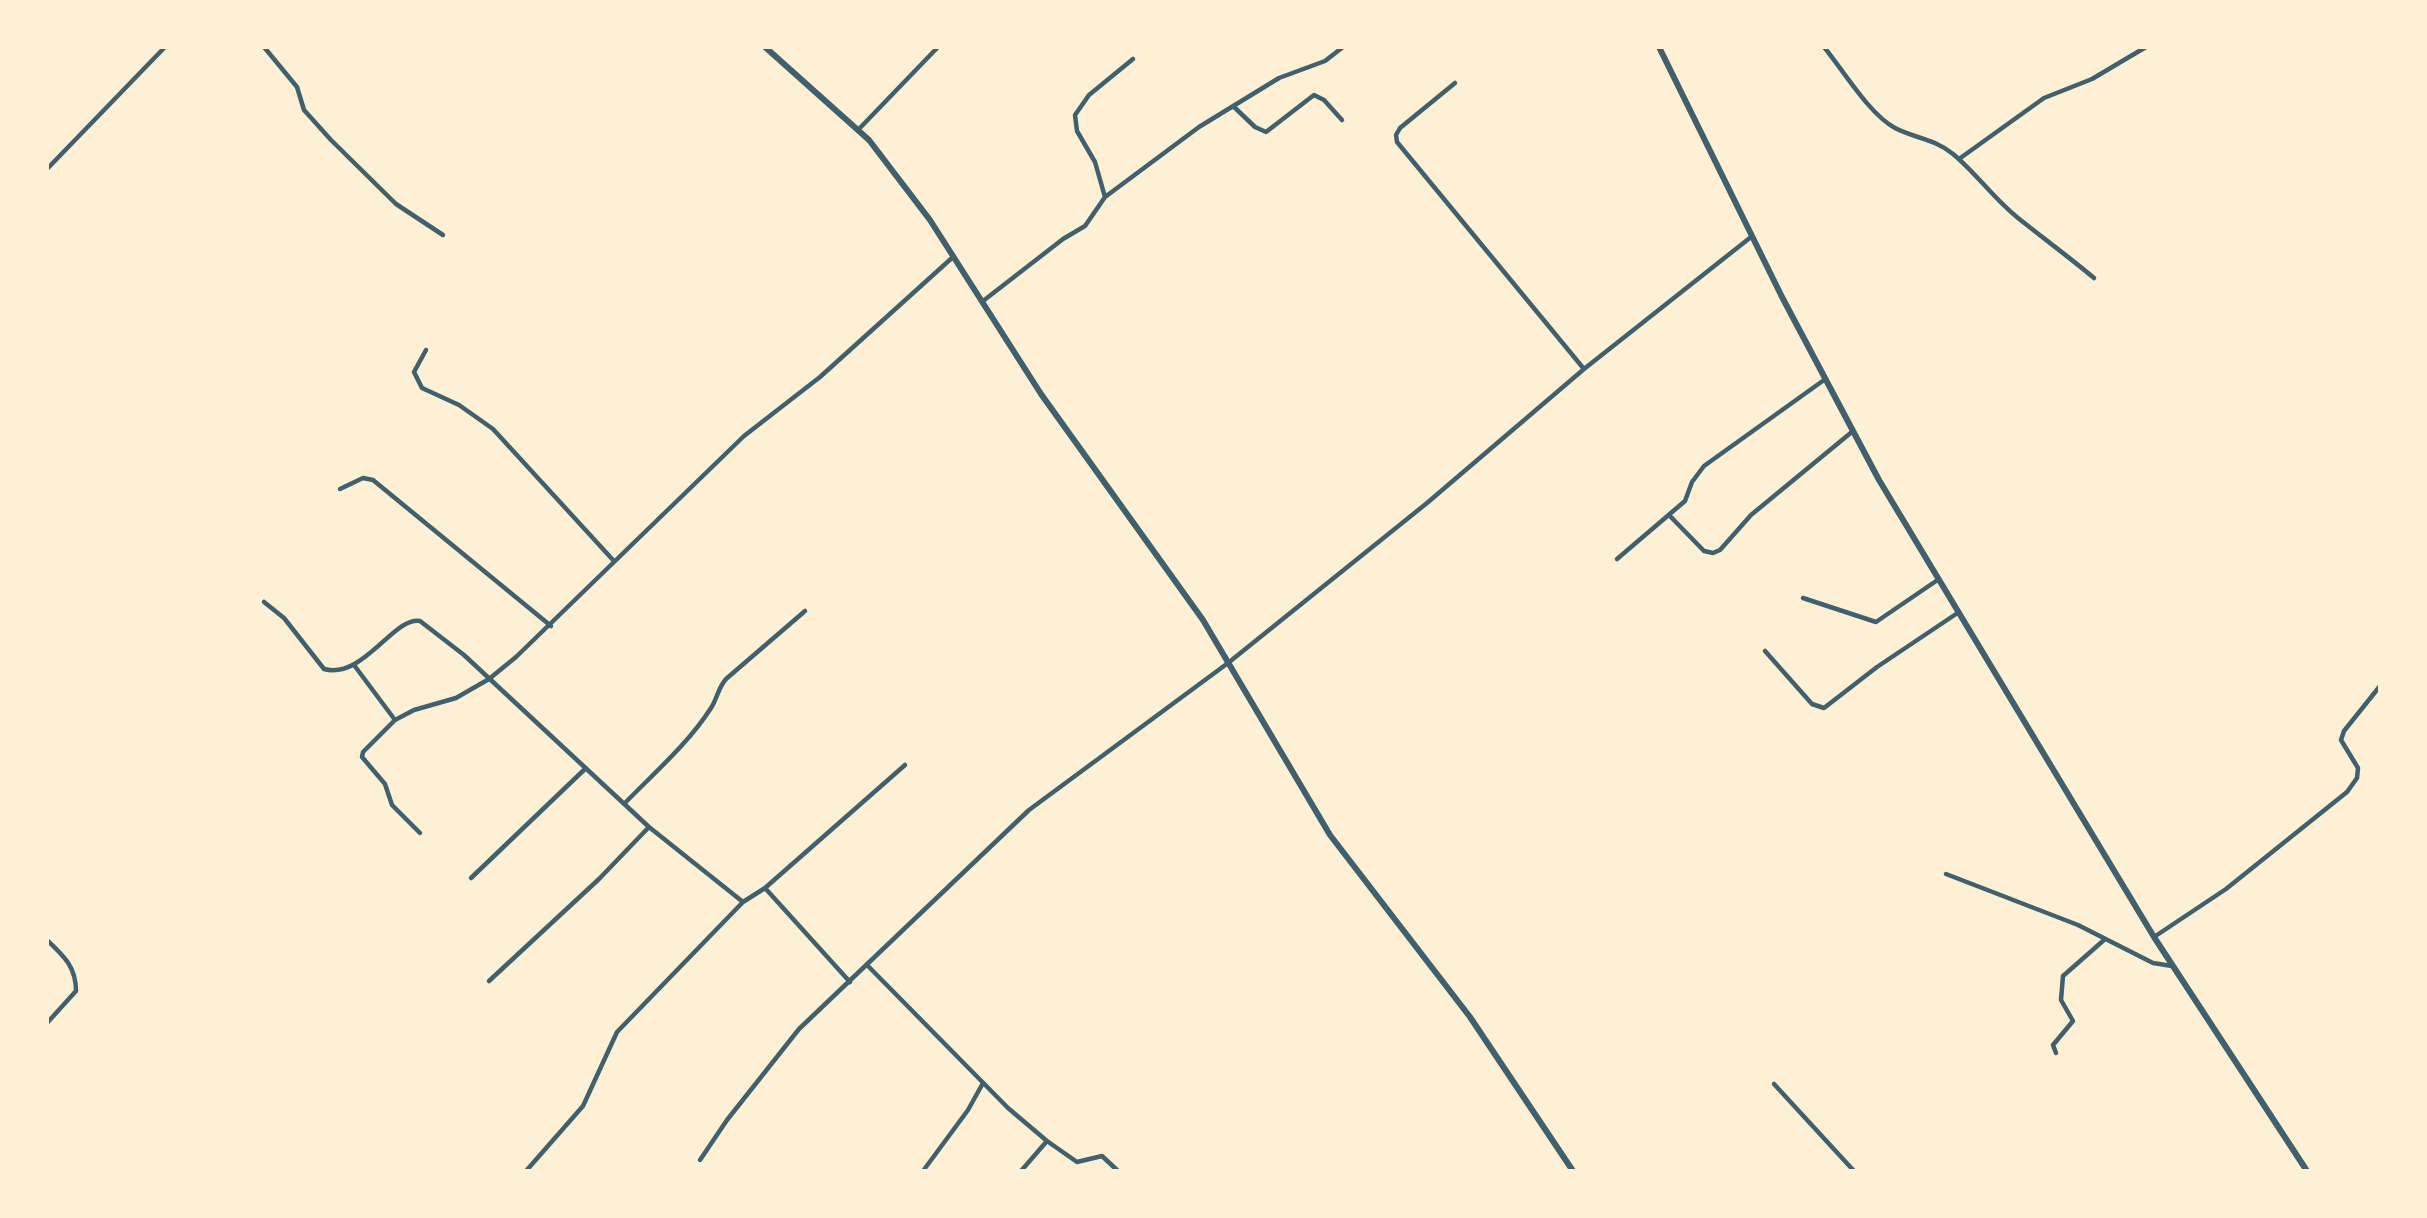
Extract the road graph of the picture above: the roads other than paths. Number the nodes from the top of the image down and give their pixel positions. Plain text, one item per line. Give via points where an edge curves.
1 (165, 47) edge
2 (264, 47) edge
3 (765, 47) edge
4 (938, 47) edge
5 (1343, 47) edge
6 (1659, 47) edge
7 (1824, 47) edge
8 (2146, 47) edge
9 (1133, 59) dead end
10 (1455, 83) dead end
11 (1233, 106) junction
12 (1342, 120) dead end
13 (858, 130) junction
14 (1959, 159) junction
15 (47, 169) edge
16 (1105, 197) junction
17 (443, 235) dead end
18 (1751, 237) junction
19 (954, 256) junction
20 (2094, 278) dead end
21 (983, 301) junction
22 (426, 350) dead end
23 (1584, 369) junction
24 (1824, 380) junction
25 (1853, 431) junction
26 (340, 489) dead end
27 (1669, 515) junction
28 (1617, 559) dead end
29 (613, 560) junction
30 (1939, 579) junction
31 (1803, 598) dead end
32 (264, 603) dead end
33 (805, 611) dead end
34 (1959, 612) junction
35 (551, 626) junction
36 (1766, 651) dead end
37 (1228, 663) junction
38 (354, 665) junction
39 (489, 679) junction
40 (2380, 686) edge
41 (395, 720) junction
42 (905, 765) dead end
43 (586, 768) junction
44 (624, 804) junction
45 (649, 827) junction
46 (420, 833) dead end
47 (1946, 874) dead end
48 (471, 878) dead end
49 (765, 887) junction
50 (743, 902) junction
51 (2154, 937) junction
52 (47, 940) edge
53 (2104, 940) junction
54 (868, 965) junction
55 (2173, 966) junction
56 (489, 981) dead end
57 (850, 982) junction
58 (47, 1023) edge
59 (2056, 1053) dead end
60 (982, 1083) junction
61 (1774, 1084) dead end
62 (1047, 1141) junction
63 (700, 1160) dead end
64 (526, 1171) edge
65 (923, 1171) edge
66 (1021, 1171) edge
67 (1118, 1171) edge
68 (1573, 1171) edge
69 (1854, 1171) edge
70 (2307, 1171) edge

1 - 15 street
2 - 17 street via 297,88 304,110 331,140 396,204
3 - 13 street
4 - 13 street
5 - 11 street via 1325,61 1279,78
6 - 18 street
7 - 14 street via 1880,117 1895,128 1936,142
8 - 14 street via 2092,79 2044,98
9 - 16 street via 1089,95 1075,115 1077,131 1095,162
10 - 23 street via 1400,128 1397,142
11 - 12 street via 1266,132 1314,95
11 - 16 street
13 - 19 street via 896,174
14 - 20 street via 2017,217
16 - 21 street via 1085,226
18 - 23 street
18 - 24 street
19 - 21 street
19 - 29 street via 820,377 744,436
21 - 37 street via 1041,394 1190,602
22 - 29 street via 414,372 422,388 459,405 493,429
23 - 37 street
24 - 25 street
24 - 27 street via 1704,466 1685,501
25 - 27 street via 1751,514 1720,550 1704,551
25 - 30 street
26 - 35 street via 363,478 373,480
27 - 28 street
29 - 35 street
30 - 31 street via 1876,622
30 - 34 street
32 - 38 street via 284,618 324,669 345,670
33 - 44 street via 726,679 704,717
34 - 36 street via 1824,709 1812,704
34 - 51 street
35 - 39 street
37 - 54 street via 1030,810
37 - 68 street via 1330,835 1470,1017
38 - 39 street via 414,620 437,631
38 - 41 street
39 - 41 street via 456,698
39 - 43 street
40 - 51 street via 2341,740 2358,768 2347,792 2226,889
41 - 46 street via 362,757 384,785 392,805
42 - 49 street
43 - 44 street
43 - 48 street
44 - 45 street
45 - 50 street
45 - 56 street via 599,880
47 - 53 street via 2078,925
49 - 50 street
49 - 57 street
50 - 64 street via 617,1031 583,1106
51 - 55 street
52 - 58 street via 70,963 76,991
53 - 55 street via 2153,963
53 - 59 street via 2063,976 2061,1000 2073,1021 2053,1045
54 - 57 street
54 - 60 street
55 - 70 street
57 - 63 street via 799,1029
60 - 62 street
60 - 65 street
61 - 69 street
62 - 66 street
62 - 67 street via 1077,1161 1102,1156

